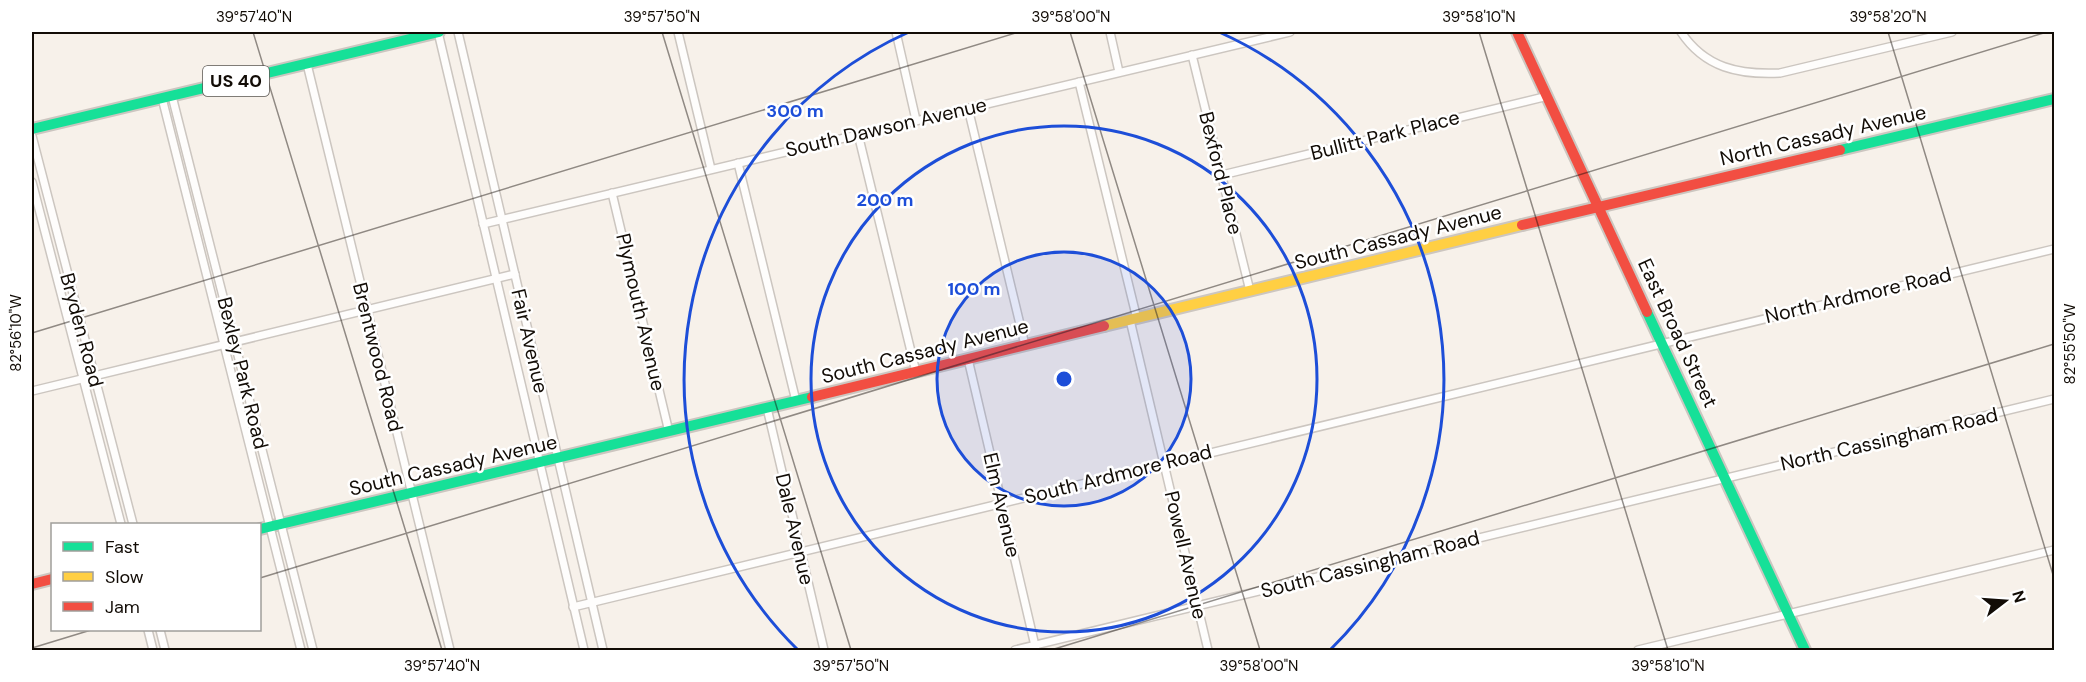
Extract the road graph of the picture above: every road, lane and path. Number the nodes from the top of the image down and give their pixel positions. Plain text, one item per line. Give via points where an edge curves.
1 (439, 32) edge
2 (458, 32) edge
3 (678, 32) edge
4 (896, 32) edge
5 (1110, 32) edge
6 (1290, 32) edge
7 (1517, 32) edge
8 (1681, 32) edge
9 (1952, 32) edge
10 (1192, 55) junction
11 (307, 63) junction
12 (1119, 72) junction
13 (1079, 82) junction
14 (1548, 96) junction
15 (167, 97) junction
16 (2055, 99) edge
17 (968, 108) junction
18 (916, 120) junction
19 (32, 129) edge
20 (858, 134) junction
21 (32, 136) edge
22 (738, 163) junction
23 (711, 169) junction
24 (1222, 175) junction
25 (32, 182) edge
26 (612, 193) junction
27 (1599, 207) junction
28 (502, 220) junction
29 (483, 224) junction
30 (2055, 249) edge
31 (515, 274) junction
32 (496, 278) junction
33 (1250, 291) junction
34 (367, 311) junction
35 (1133, 319) junction
36 (235, 342) junction
37 (1662, 342) junction
38 (224, 344) junction
39 (1025, 345) junction
40 (968, 359) junction
41 (916, 372) junction
42 (94, 375) junction
43 (82, 378) junction
44 (32, 391) edge
45 (2055, 399) edge
46 (796, 401) junction
47 (767, 408) junction
48 (669, 432) junction
49 (558, 459) junction
50 (540, 463) junction
51 (1164, 463) junction
52 (1724, 478) junction
53 (411, 493) junction
54 (1001, 502) junction
55 (120, 523) edge
56 (132, 523) edge
57 (270, 526) edge
58 (2055, 550) edge
59 (801, 551) junction
60 (51, 579) edge
61 (32, 584) edge
62 (591, 602) junction
63 (1197, 606) junction
64 (573, 607) junction
65 (1788, 614) junction
66 (148, 631) edge
67 (160, 631) edge
68 (1036, 648) edge
69 (153, 651) edge
70 (165, 651) edge
71 (302, 651) edge
72 (313, 651) edge
73 (450, 651) edge
74 (584, 651) edge
75 (603, 651) edge
76 (824, 651) edge
77 (1015, 651) edge
78 (1208, 651) edge
79 (1638, 651) edge
80 (1805, 651) edge

1 - 11 street, US 40
1 - 29 street, Fair Avenue
2 - 28 street, Fair Avenue
3 - 23 street
4 - 18 street
5 - 12 street
6 - 10 street, South Dawson Avenue
7 - 14 street, East Broad Street
8 - 9 street via 1714,62 1745,73 1762,74
10 - 12 street, South Dawson Avenue
10 - 24 street, Bexford Place
11 - 15 street, US 40
11 - 34 street, Brentwood Road
12 - 13 street, South Dawson Avenue
13 - 17 street, South Dawson Avenue
13 - 35 street, Powell Avenue
14 - 24 street, Bullitt Park Place
14 - 27 street, East Broad Street
15 - 19 street, US 40
15 - 36 street, Bexley Park Road
15 - 38 street, Bexley Park Road
16 - 27 street, North Cassady Avenue
17 - 18 street, South Dawson Avenue
17 - 39 street
18 - 20 street, South Dawson Avenue
20 - 22 street, South Dawson Avenue
20 - 41 street
21 - 42 street, Bryden Road
22 - 23 street, South Dawson Avenue
22 - 46 street
23 - 26 street, South Dawson Avenue
24 - 33 street, Bexford Place
25 - 43 street, Bryden Road
26 - 28 street, South Dawson Avenue
26 - 48 street, Plymouth Avenue
27 - 33 street, South Cassady Avenue
27 - 37 street, East Broad Street
28 - 29 street, South Dawson Avenue
28 - 31 street, Fair Avenue
29 - 32 street, Fair Avenue
30 - 37 street, North Ardmore Road
31 - 32 street
31 - 49 street, Fair Avenue
32 - 34 street
32 - 50 street, Fair Avenue
33 - 35 street, South Cassady Avenue
34 - 36 street
34 - 53 street, Brentwood Road
35 - 39 street, South Cassady Avenue
35 - 51 street, Powell Avenue
36 - 38 street
36 - 57 street, Bexley Park Road
37 - 51 street, South Ardmore Road
37 - 52 street, East Broad Street
38 - 42 street
38 - 57 street, Bexley Park Road
39 - 40 street, South Cassady Avenue
40 - 41 street, South Cassady Avenue
40 - 54 street, Elm Avenue
41 - 46 street, South Cassady Avenue
42 - 43 street
42 - 56 street, Bryden Road
43 - 44 street
43 - 55 street, Bryden Road
45 - 52 street, North Cassingham Road
46 - 47 street, South Cassady Avenue
47 - 48 street, South Cassady Avenue
47 - 59 street, Dale Avenue
48 - 49 street, South Cassady Avenue
49 - 50 street, South Cassady Avenue
49 - 62 street, Fair Avenue
50 - 53 street, South Cassady Avenue
50 - 64 street, Fair Avenue
51 - 54 street, South Ardmore Road
51 - 63 street, Powell Avenue
52 - 63 street, South Cassingham Road
52 - 65 street, East Broad Street
53 - 57 street, South Cassady Avenue
53 - 73 street, Brentwood Road
54 - 59 street, South Ardmore Road
54 - 68 street, Elm Avenue
57 - 71 street, Bexley Park Road
57 - 72 street, Bexley Park Road
58 - 65 street
59 - 62 street, South Ardmore Road
59 - 76 street, Dale Avenue
60 - 61 street
62 - 64 street, South Ardmore Road
62 - 75 street, Fair Avenue
63 - 68 street, South Cassingham Road
63 - 78 street, Powell Avenue
64 - 74 street, Fair Avenue
65 - 79 street
65 - 80 street, East Broad Street
66 - 69 street
67 - 70 street
68 - 77 street, South Cassingham Road

